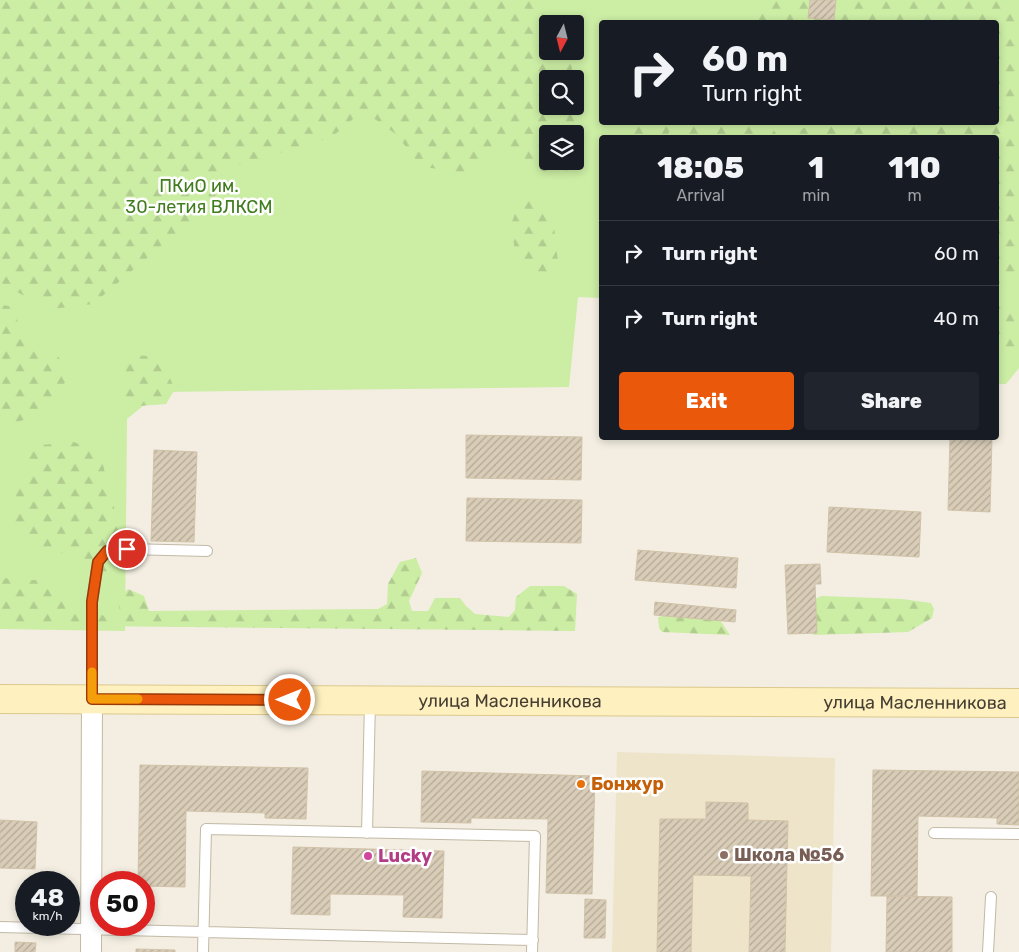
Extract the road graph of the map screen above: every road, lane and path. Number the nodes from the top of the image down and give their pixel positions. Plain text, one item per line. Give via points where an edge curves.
1 (207, 551) dead end
2 (0, 699) edge
3 (92, 699) junction
4 (370, 700) junction
5 (1019, 703) edge
6 (367, 833) junction
7 (934, 833) dead end
8 (1019, 834) edge
9 (91, 871) edge
10 (991, 898) dead end
11 (0, 927) edge
12 (90, 929) edge
13 (155, 931) edge
14 (204, 932) junction
15 (91, 936) edge
16 (533, 940) junction
17 (91, 952) edge
18 (203, 952) edge
19 (532, 952) edge
20 (988, 952) edge

1 - 3 lane via 107,551 98,562 92,602
2 - 3 main road, улица Масленникова
3 - 4 main road, улица Масленникова
3 - 9 street
4 - 5 main road, улица Масленникова
4 - 6 lane
6 - 14 lane via 206,829
6 - 16 lane via 535,836
7 - 8 lane
10 - 20 lane
11 - 12 lane
13 - 14 lane
14 - 16 lane
14 - 18 lane
15 - 17 street
16 - 19 lane

